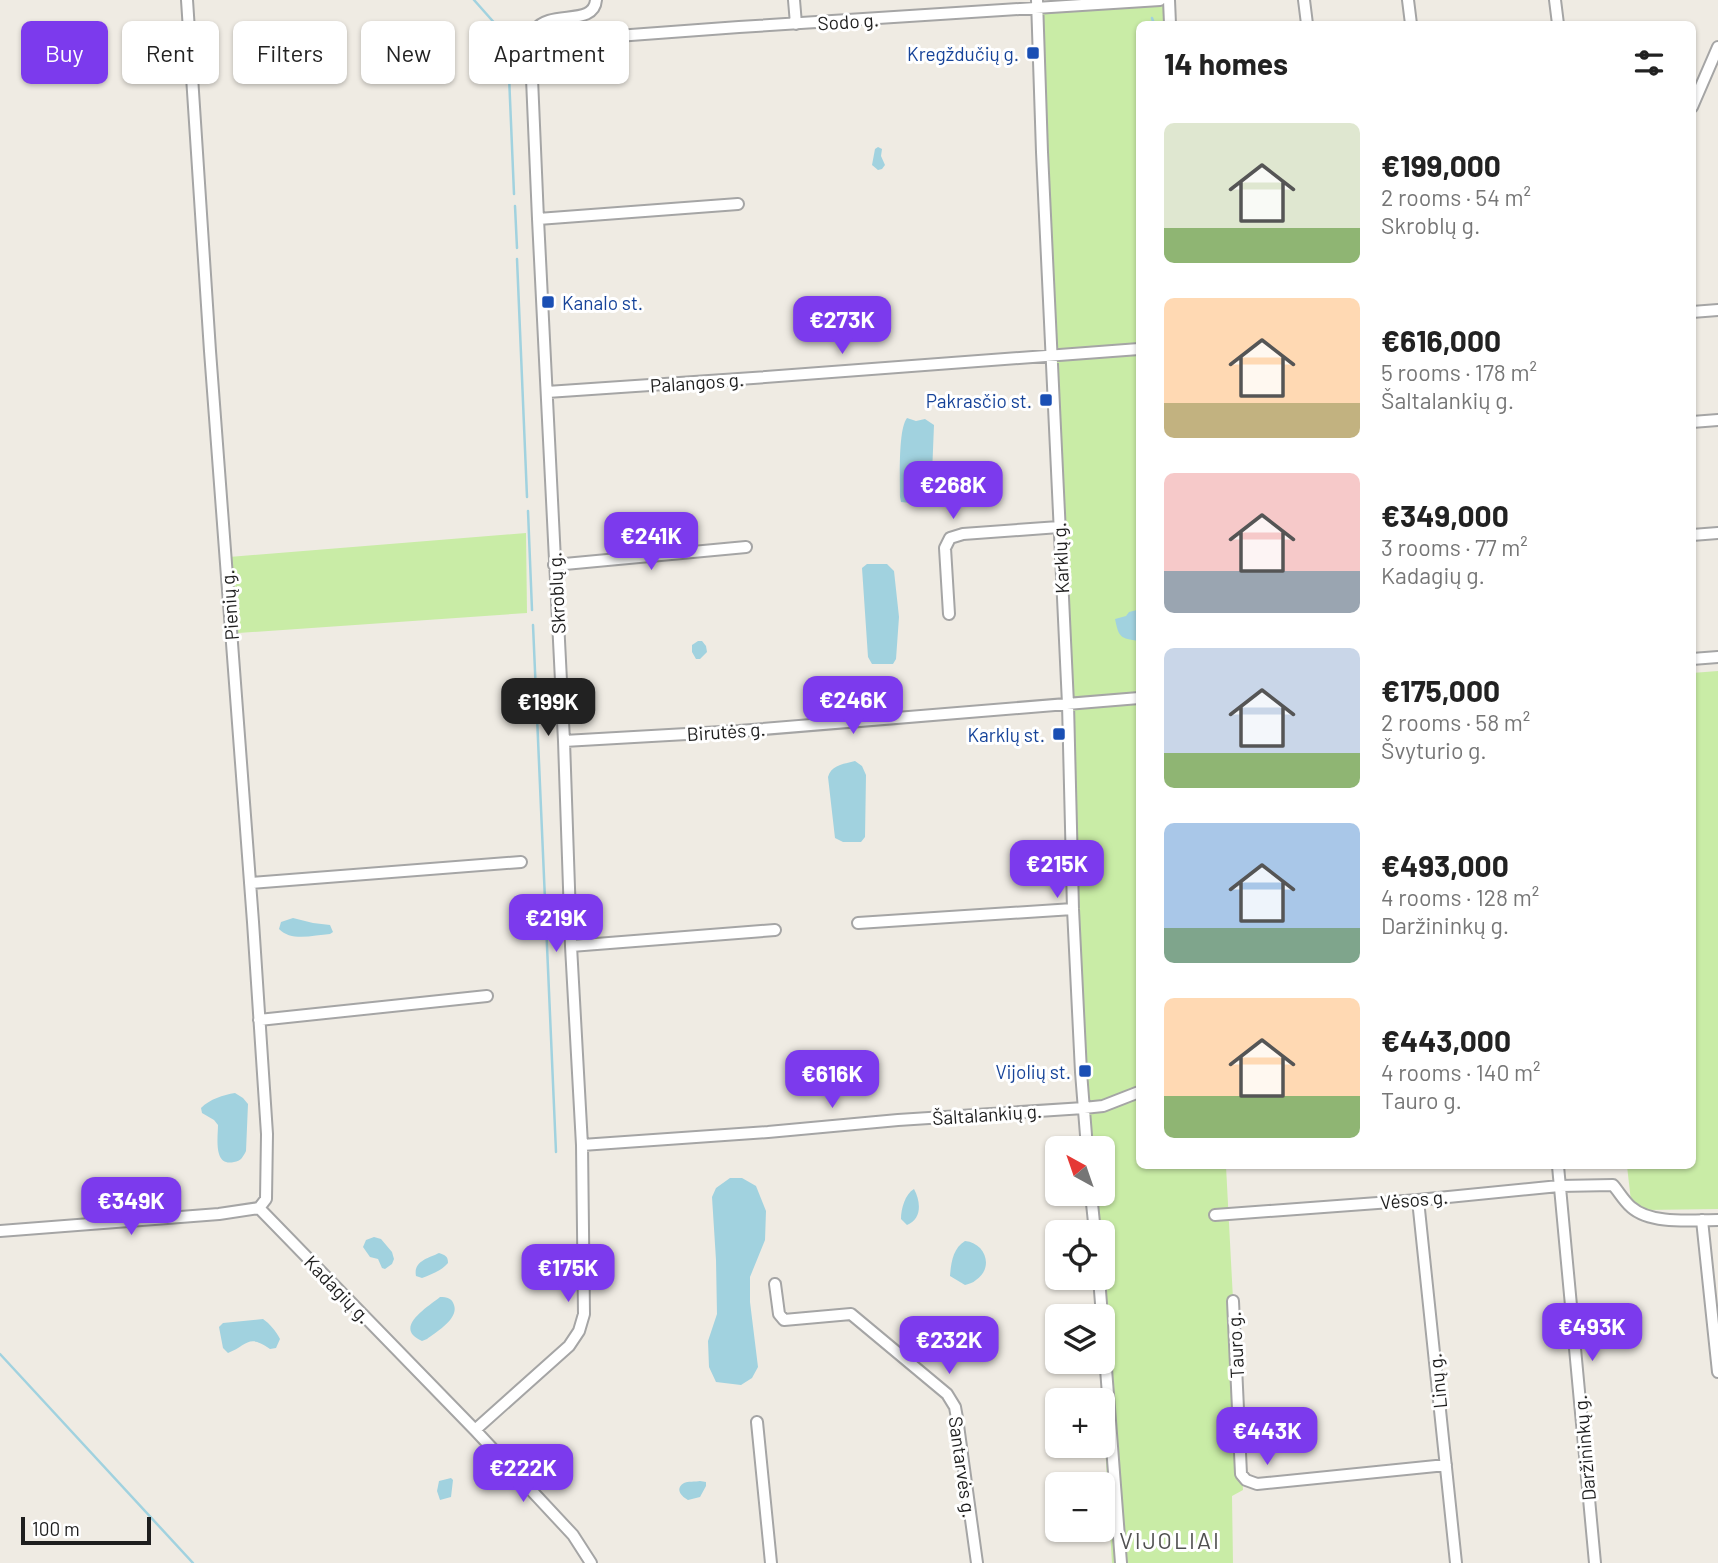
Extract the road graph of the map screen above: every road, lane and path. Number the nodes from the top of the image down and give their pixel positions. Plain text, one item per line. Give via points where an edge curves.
1 (187, 0) edge
2 (596, 0) edge
3 (794, 0) edge
4 (1160, 0) edge
5 (1169, 0) edge
6 (1304, 0) edge
7 (1408, 0) edge
8 (1555, 0) edge
9 (1037, 4) edge
10 (548, 21) edge
11 (1170, 21) edge
12 (1307, 21) edge
13 (1411, 21) edge
14 (1558, 21) edge
15 (796, 24) junction
16 (629, 35) edge
17 (1718, 47) edge
18 (532, 84) edge
19 (1696, 98) edge
20 (738, 204) dead end
21 (538, 219) junction
22 (1718, 310) edge
23 (1696, 312) edge
24 (1136, 349) edge
25 (1052, 356) junction
26 (547, 392) junction
27 (1718, 421) edge
28 (1696, 422) edge
29 (1059, 527) junction
30 (1718, 533) edge
31 (1696, 535) edge
32 (746, 547) dead end
33 (554, 565) junction
34 (949, 614) dead end
35 (1718, 657) edge
36 (1696, 659) edge
37 (1136, 698) edge
38 (1068, 704) junction
39 (564, 741) junction
40 (521, 862) dead end
41 (250, 883) junction
42 (1073, 909) junction
43 (858, 923) dead end
44 (775, 930) dead end
45 (571, 946) junction
46 (487, 996) dead end
47 (259, 1020) junction
48 (1136, 1093) edge
49 (1084, 1108) junction
50 (1086, 1136) edge
51 (582, 1145) junction
52 (1558, 1169) edge
53 (1559, 1186) junction
54 (1418, 1199) junction
55 (259, 1208) junction
56 (1215, 1215) dead end
57 (1702, 1220) junction
58 (1718, 1220) edge
59 (0, 1231) edge
60 (775, 1284) dead end
61 (1233, 1301) dead end
62 (1718, 1372) edge
63 (1106, 1374) edge
64 (757, 1422) dead end
65 (475, 1430) junction
66 (1446, 1465) junction
67 (591, 1563) edge
68 (771, 1563) edge
69 (977, 1563) edge
70 (1121, 1563) edge
71 (1456, 1563) edge
72 (1595, 1563) edge

1 - 41 street, Pienių g.
2 - 10 street via 589,14
3 - 15 street
4 - 9 street, Sodo g.
5 - 11 street
6 - 12 street
7 - 13 street
8 - 14 street
9 - 15 street, Sodo g.
9 - 25 street, Karklų g.
15 - 16 street, Sodo g.
17 - 19 street
18 - 21 street, Skroblų g.
20 - 21 street
21 - 26 street, Skroblų g.
22 - 23 street
24 - 25 street, Palangos g.
25 - 26 street, Palangos g.
25 - 29 street, Karklų g.
26 - 33 street, Skroblų g.
27 - 28 street
29 - 34 street via 950,538 945,548
29 - 38 street, Karklų g.
30 - 31 street
32 - 33 street
33 - 39 street, Skroblų g.
35 - 36 street
37 - 38 street, Birutės g.
38 - 39 street, Birutės g.
38 - 42 street, Karklų g.
39 - 45 street, Skroblų g.
40 - 41 street
41 - 47 street, Pienių g.
42 - 43 street
42 - 49 street, Karklų g.
44 - 45 street
45 - 51 street, Skroblų g.
46 - 47 street
47 - 55 street, Pienių g. via 267,1134 266,1199
48 - 49 street, Šaltalankių g. via 1104,1106
49 - 50 street, Karklų g.
49 - 51 street, Šaltalankių g.
51 - 65 street, Skroblų g. via 584,1314 579,1331 569,1346
52 - 53 street, Daržininkų g.
53 - 54 street, Vėsos g.
53 - 57 street, Vėsos g. via 1613,1185 1630,1207 1643,1215
53 - 72 street, Daržininkų g.
54 - 56 street, Vėsos g.
54 - 66 street, Linų g.
55 - 59 street
55 - 65 street, Kadagių g.
57 - 58 street
57 - 62 street
60 - 69 street, Santarvės g. via 784,1320 850,1314 952,1400
61 - 66 street, Tauro g. via 1241,1474 1246,1480 1257,1484
63 - 70 street
64 - 68 street
65 - 67 street, Kadagių g. via 573,1535
66 - 71 street, Linų g.

